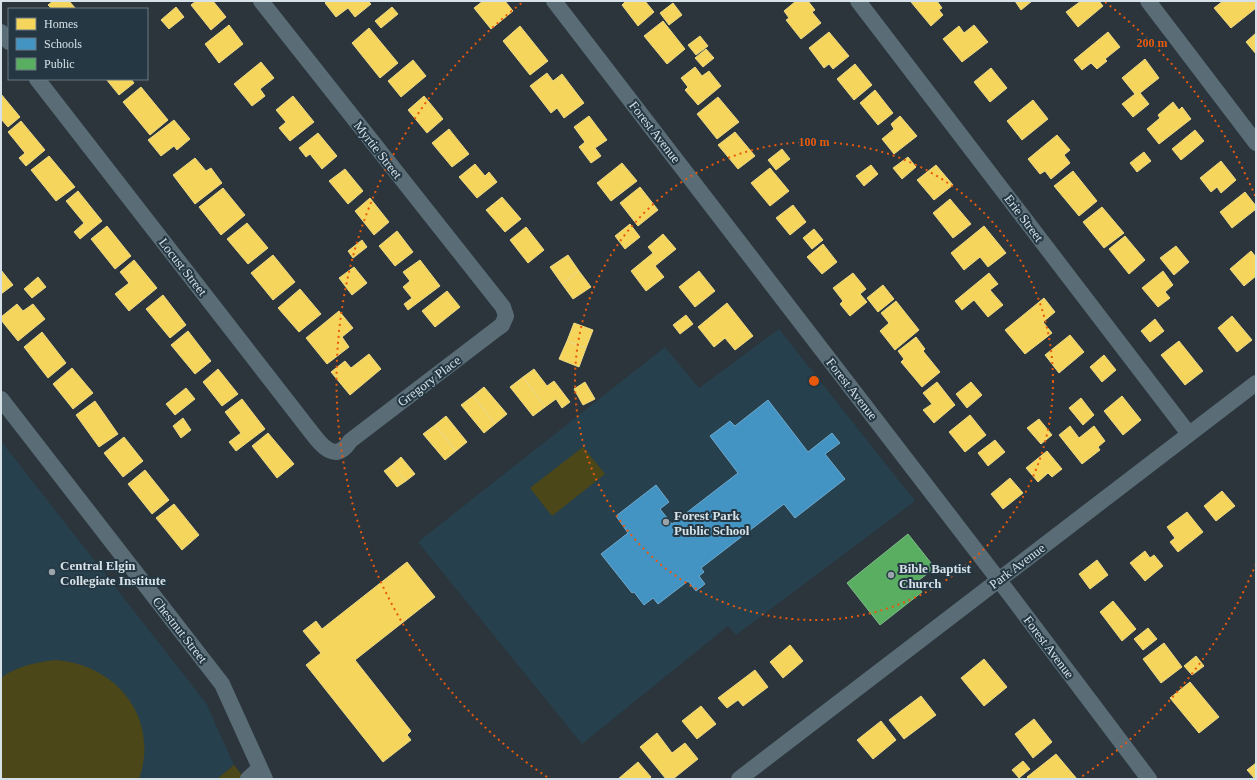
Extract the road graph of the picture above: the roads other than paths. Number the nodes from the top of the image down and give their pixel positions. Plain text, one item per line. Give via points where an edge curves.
1 (261, 1) edge
2 (554, 1) edge
3 (858, 1) edge
4 (1148, 1) edge
5 (1, 32) edge
6 (8, 41) edge
7 (38, 80) edge
8 (1256, 142) edge
9 (495, 299) joint
10 (1256, 383) edge
11 (1, 399) edge
12 (1189, 434) junction
13 (333, 452) joint
14 (999, 580) junction
15 (263, 773) edge
16 (248, 779) edge
17 (739, 779) edge
18 (1148, 779) edge

1 - 9 street, Myrtie Street
2 - 14 street, Forest Avenue
3 - 12 street, Erie Street
4 - 8 street
5 - 6 street
7 - 13 street, Locust Street via 322,446
9 - 13 street, Gregory Place via 503,307 506,316 502,325 350,441 346,448
10 - 12 street, Park Avenue
11 - 15 street, Chestnut Street via 222,684
12 - 14 street, Park Avenue
14 - 17 street, Park Avenue
14 - 18 street, Forest Avenue
15 - 16 street

